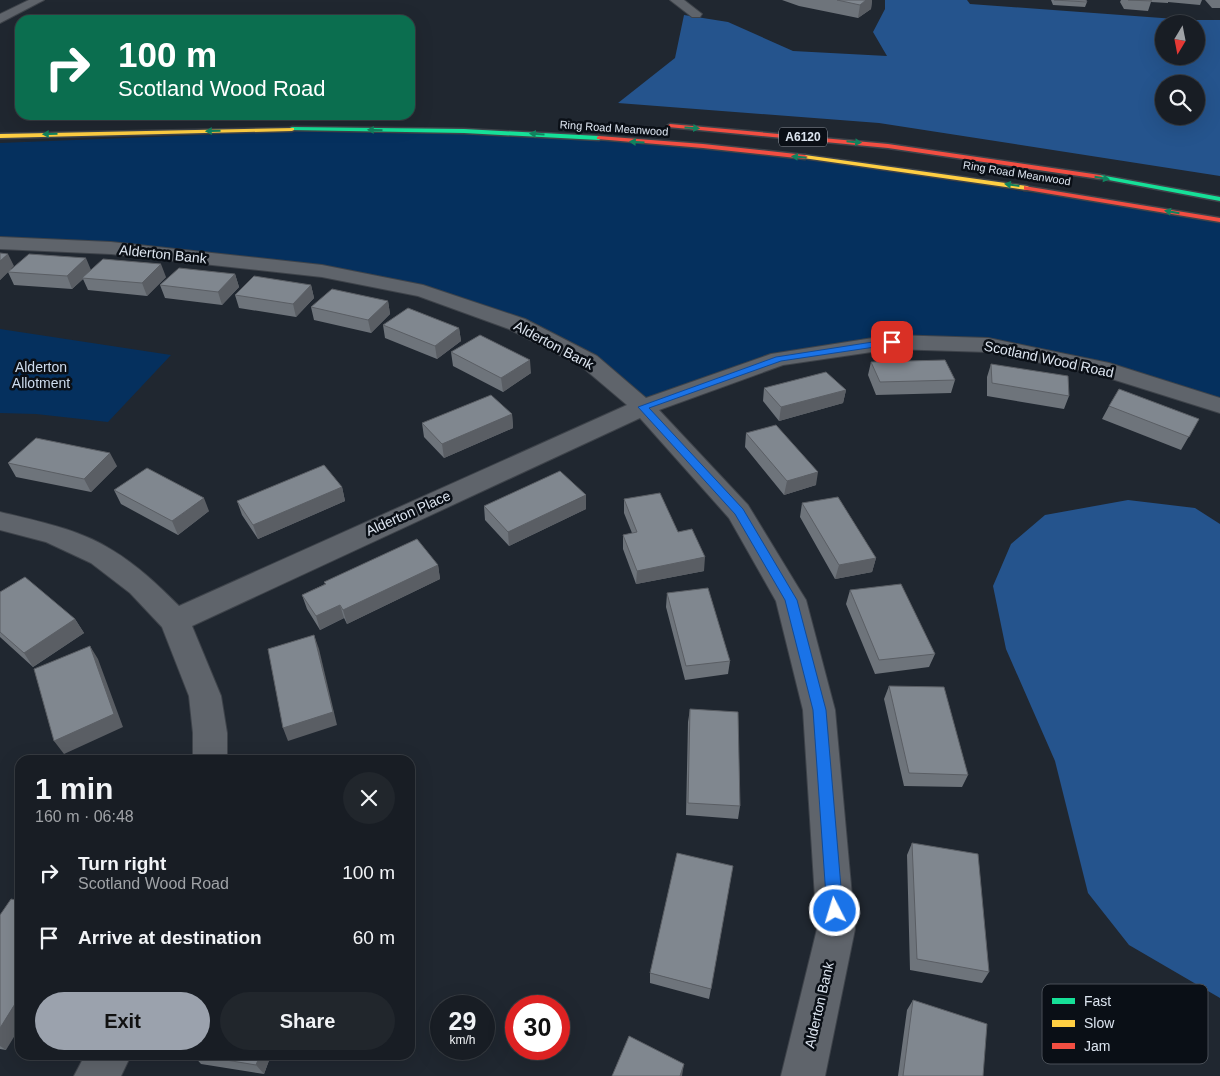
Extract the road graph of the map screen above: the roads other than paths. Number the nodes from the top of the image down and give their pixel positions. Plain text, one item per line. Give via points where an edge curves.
1 (38, 0) edge
2 (676, 0) edge
3 (696, 14) dead end
4 (0, 19) edge
5 (656, 125) dead end
6 (0, 136) edge
7 (1220, 199) edge
8 (1220, 220) edge
9 (0, 243) edge
10 (1220, 406) edge
11 (643, 407) junction
12 (0, 521) edge
13 (175, 621) junction
14 (210, 755) edge
15 (107, 1060) edge
16 (96, 1076) edge
17 (803, 1076) edge

1 - 4 street
2 - 3 street
5 -> 7 highway, Ring Road Meanwood / A6120 via 888,146 1059,170
8 -> 6 highway, Ring Road Meanwood / A6120 via 884,166 530,134 348,129
9 - 11 street, Alderton Bank via 111,248 322,271 423,291 517,324 589,361
10 - 11 street, Scotland Wood Road via 1101,368 988,345 892,342 779,359
11 - 13 street, Alderton Place
11 - 17 street, Alderton Bank via 739,512 791,600 819,710 836,929
12 - 13 street via 54,536 101,556 140,585
13 - 14 street via 205,696
15 - 16 street

